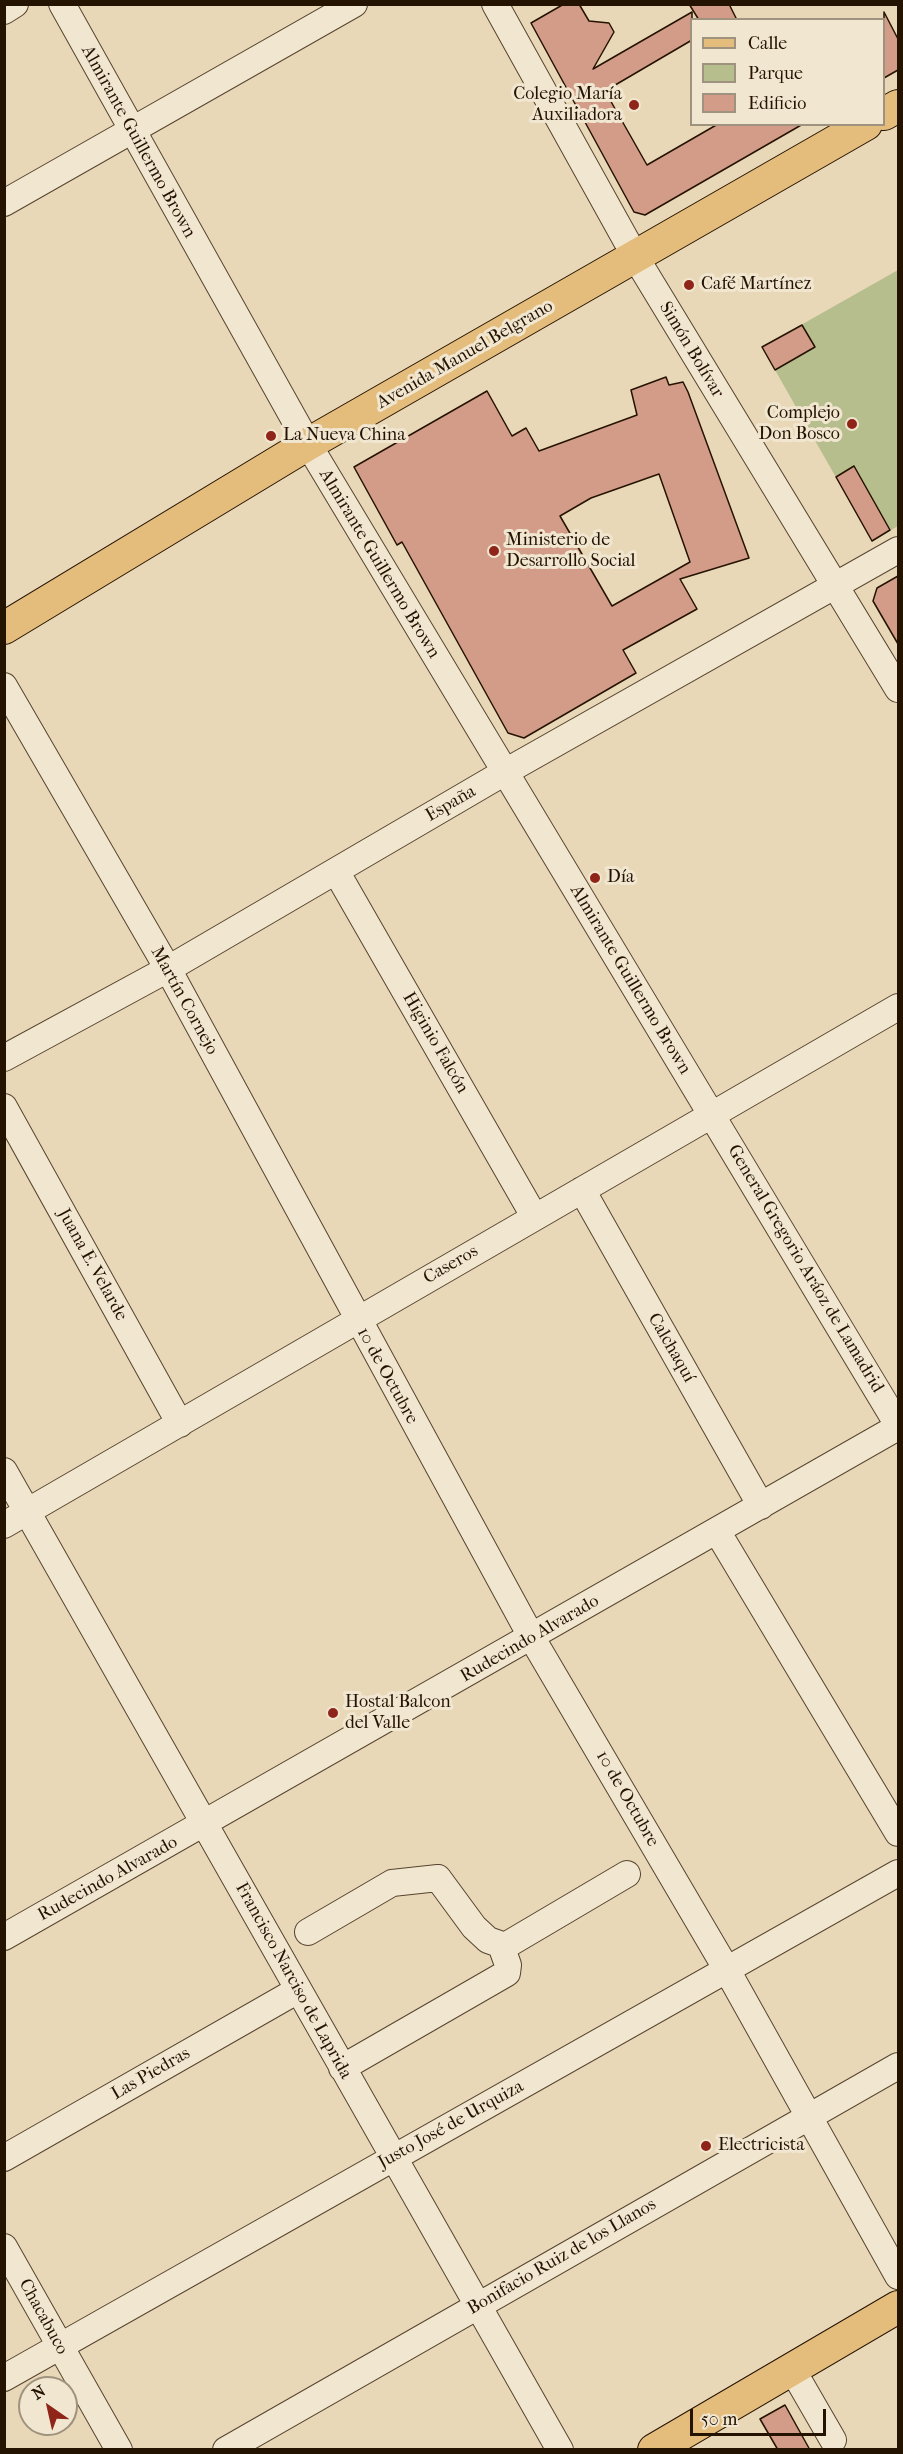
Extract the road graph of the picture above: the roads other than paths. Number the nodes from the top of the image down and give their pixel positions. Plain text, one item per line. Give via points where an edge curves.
1 (15, 4) edge
2 (62, 4) edge
3 (354, 4) edge
4 (495, 4) edge
5 (4, 11) edge
6 (863, 126) edge
7 (132, 130) junction
8 (4, 202) edge
9 (636, 258) junction
10 (308, 444) junction
11 (898, 550) edge
12 (835, 586) junction
13 (4, 628) edge
14 (4, 686) edge
15 (898, 689) edge
16 (505, 772) junction
17 (336, 871) junction
18 (168, 969) junction
19 (898, 1007) edge
20 (4, 1058) edge
21 (4, 1107) edge
22 (711, 1114) junction
23 (582, 1190) junction
24 (534, 1216) junction
25 (357, 1320) junction
26 (180, 1424) junction
27 (898, 1426) edge
28 (4, 1471) edge
29 (761, 1506) junction
30 (28, 1512) junction
31 (4, 1525) edge
32 (717, 1531) junction
33 (532, 1638) junction
34 (204, 1825) junction
35 (898, 1833) edge
36 (898, 1873) edge
37 (627, 1874) dead end
38 (308, 1932) dead end
39 (4, 1937) edge
40 (505, 1946) junction
41 (727, 1970) junction
42 (298, 1990) junction
43 (898, 2066) edge
44 (342, 2068) junction
45 (809, 2117) junction
46 (4, 2158) edge
47 (392, 2158) junction
48 (4, 2247) edge
49 (898, 2276) edge
50 (478, 2305) junction
51 (898, 2307) edge
52 (60, 2347) junction
53 (792, 2369) junction
54 (4, 2379) edge
55 (833, 2440) dead end
56 (119, 2450) edge
57 (225, 2450) edge
58 (560, 2450) edge
59 (654, 2450) edge

1 - 5 street
2 - 7 street, Almirante Guillermo Brown
3 - 7 street
4 - 9 street, Simón Bolívar
6 - 9 main road, Avenida Manuel Belgrano
7 - 8 street
7 - 10 street, Almirante Guillermo Brown
9 - 10 main road, Avenida Manuel Belgrano
9 - 12 street, Simón Bolívar
10 - 13 main road, Avenida Manuel Belgrano
10 - 16 street, Almirante Guillermo Brown
11 - 12 street, España
12 - 15 street, Simón Bolívar
12 - 16 street, España
14 - 18 street, Martín Cornejo
16 - 17 street, España
16 - 22 street, Almirante Guillermo Brown
17 - 18 street, España
17 - 24 street, Higinio Falcón
18 - 20 street, España
18 - 25 street, Martín Cornejo
19 - 22 street, Caseros
21 - 26 street, Juana E. Velarde
22 - 23 street, Caseros
22 - 27 street, General Gregorio Aráoz de Lamadrid
23 - 24 street, Caseros
23 - 29 street, Calchaquí
24 - 25 street, Caseros
25 - 26 street, Caseros
25 - 33 street, 10 de Octubre
26 - 30 street, Caseros
27 - 29 street, Rudecindo Alvarado
28 - 30 street, Francisco Narciso de Laprida
29 - 32 street, Rudecindo Alvarado
30 - 31 street, Caseros
30 - 34 street, Francisco Narciso de Laprida
32 - 33 street, Rudecindo Alvarado
32 - 35 street
33 - 34 street, Rudecindo Alvarado
33 - 41 street, 10 de Octubre
34 - 39 street, Rudecindo Alvarado
34 - 42 street, Francisco Narciso de Laprida
36 - 41 street, Justo José de Urquiza
37 - 40 street
38 - 40 street via 392,1883 438,1878 474,1926 488,1940
40 - 44 street via 507,1973
41 - 45 street, 10 de Octubre
41 - 47 street, Justo José de Urquiza
42 - 44 street, Francisco Narciso de Laprida
42 - 46 street, Las Piedras
43 - 45 street, Bonifacio Ruiz de los Llanos
44 - 47 street, Francisco Narciso de Laprida
45 - 49 street, 10 de Octubre
45 - 50 street, Bonifacio Ruiz de los Llanos
47 - 50 street, Francisco Narciso de Laprida
47 - 52 street, Justo José de Urquiza
48 - 52 street, Chacabuco
50 - 57 street, Bonifacio Ruiz de los Llanos
50 - 58 street, Francisco Narciso de Laprida
51 - 53 main road
52 - 54 street, Justo José de Urquiza
52 - 56 street, Chacabuco
53 - 55 street
53 - 59 main road

